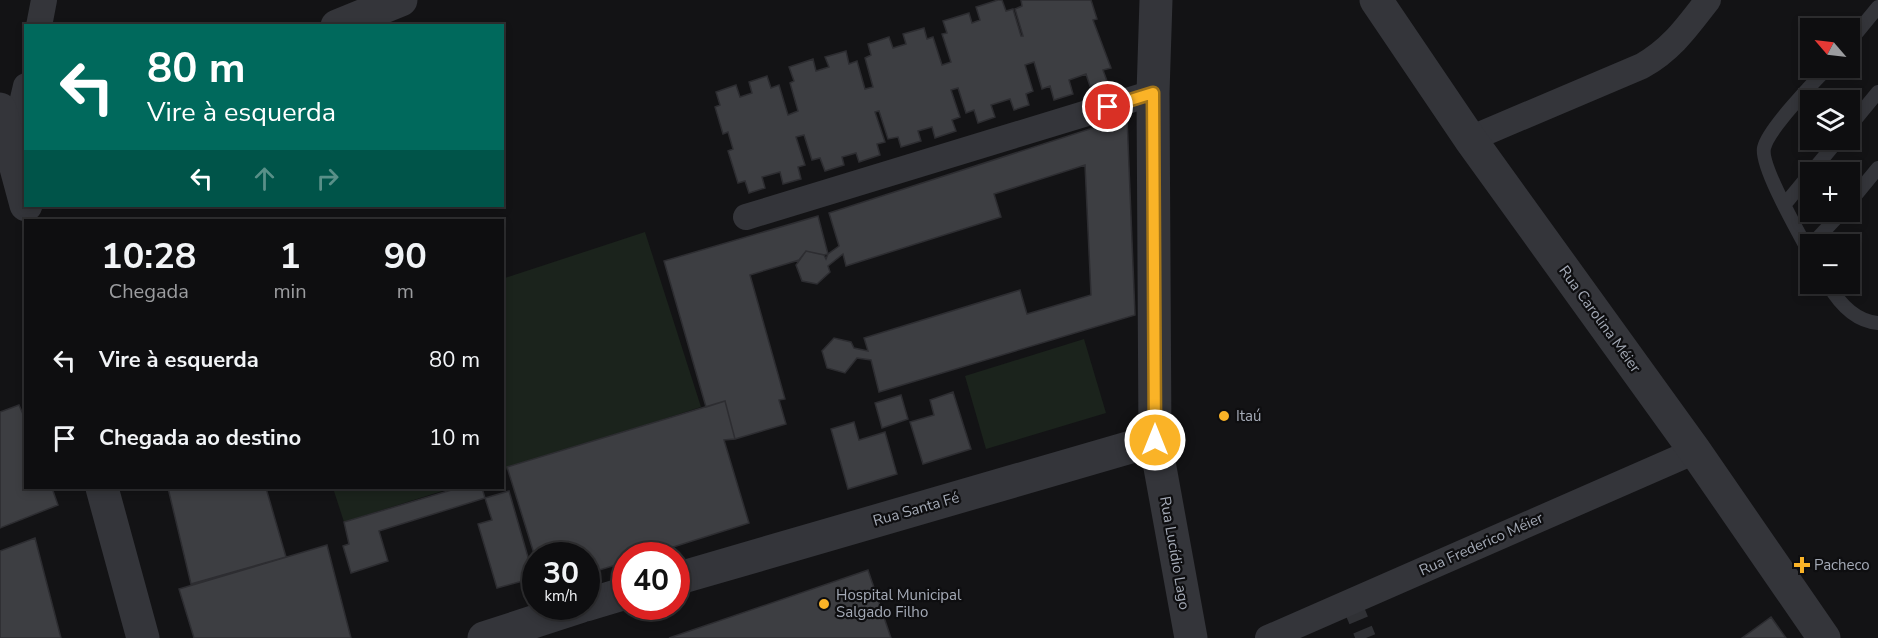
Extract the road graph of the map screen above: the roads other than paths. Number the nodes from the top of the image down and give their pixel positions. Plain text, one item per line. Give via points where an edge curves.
1 (44, 0) edge
2 (401, 0) edge
3 (1156, 0) edge
4 (1376, 0) edge
5 (1708, 0) edge
6 (1878, 7) edge
7 (39, 24) edge
8 (342, 24) edge
9 (1860, 29) edge
10 (1818, 78) edge
11 (1878, 92) edge
12 (1153, 93) junction
13 (24, 95) edge
14 (0, 109) edge
15 (1860, 114) edge
16 (1470, 139) junction
17 (1830, 150) edge
18 (12, 151) edge
19 (1878, 168) edge
20 (1873, 183) edge
21 (1860, 194) edge
22 (24, 197) edge
23 (1785, 204) junction
24 (746, 217) dead end
25 (1833, 222) edge
26 (1802, 234) edge
27 (1822, 234) edge
28 (1834, 294) edge
29 (1878, 323) edge
30 (1155, 440) junction
31 (1695, 451) junction
32 (102, 489) edge
33 (690, 575) edge
34 (539, 620) edge
35 (143, 638) edge
36 (484, 638) edge
37 (1191, 638) edge
38 (1268, 638) edge
39 (1824, 638) edge

1 - 7 street
2 - 8 street
3 - 12 street, Rua Lucídio Lago
4 - 16 street, Rua Carolina Méier
5 - 16 street via 1678,38 1642,66
6 - 9 lane
10 - 23 lane via 1765,144 1763,157 1769,175
11 - 15 lane
12 - 24 street
12 - 30 street, Rua Lucídio Lago
13 - 18 street
14 - 18 street
16 - 31 street, Rua Carolina Méier
17 - 23 lane
18 - 22 street
19 - 20 lane
20 - 21 lane
23 - 26 lane
25 - 27 lane
28 - 29 lane via 1853,314
30 - 33 street, Rua Santa Fé
30 - 37 street, Rua Lucídio Lago
31 - 38 street, Rua Frederico Méier
31 - 39 street, Rua Carolina Méier
32 - 35 street
34 - 36 street

